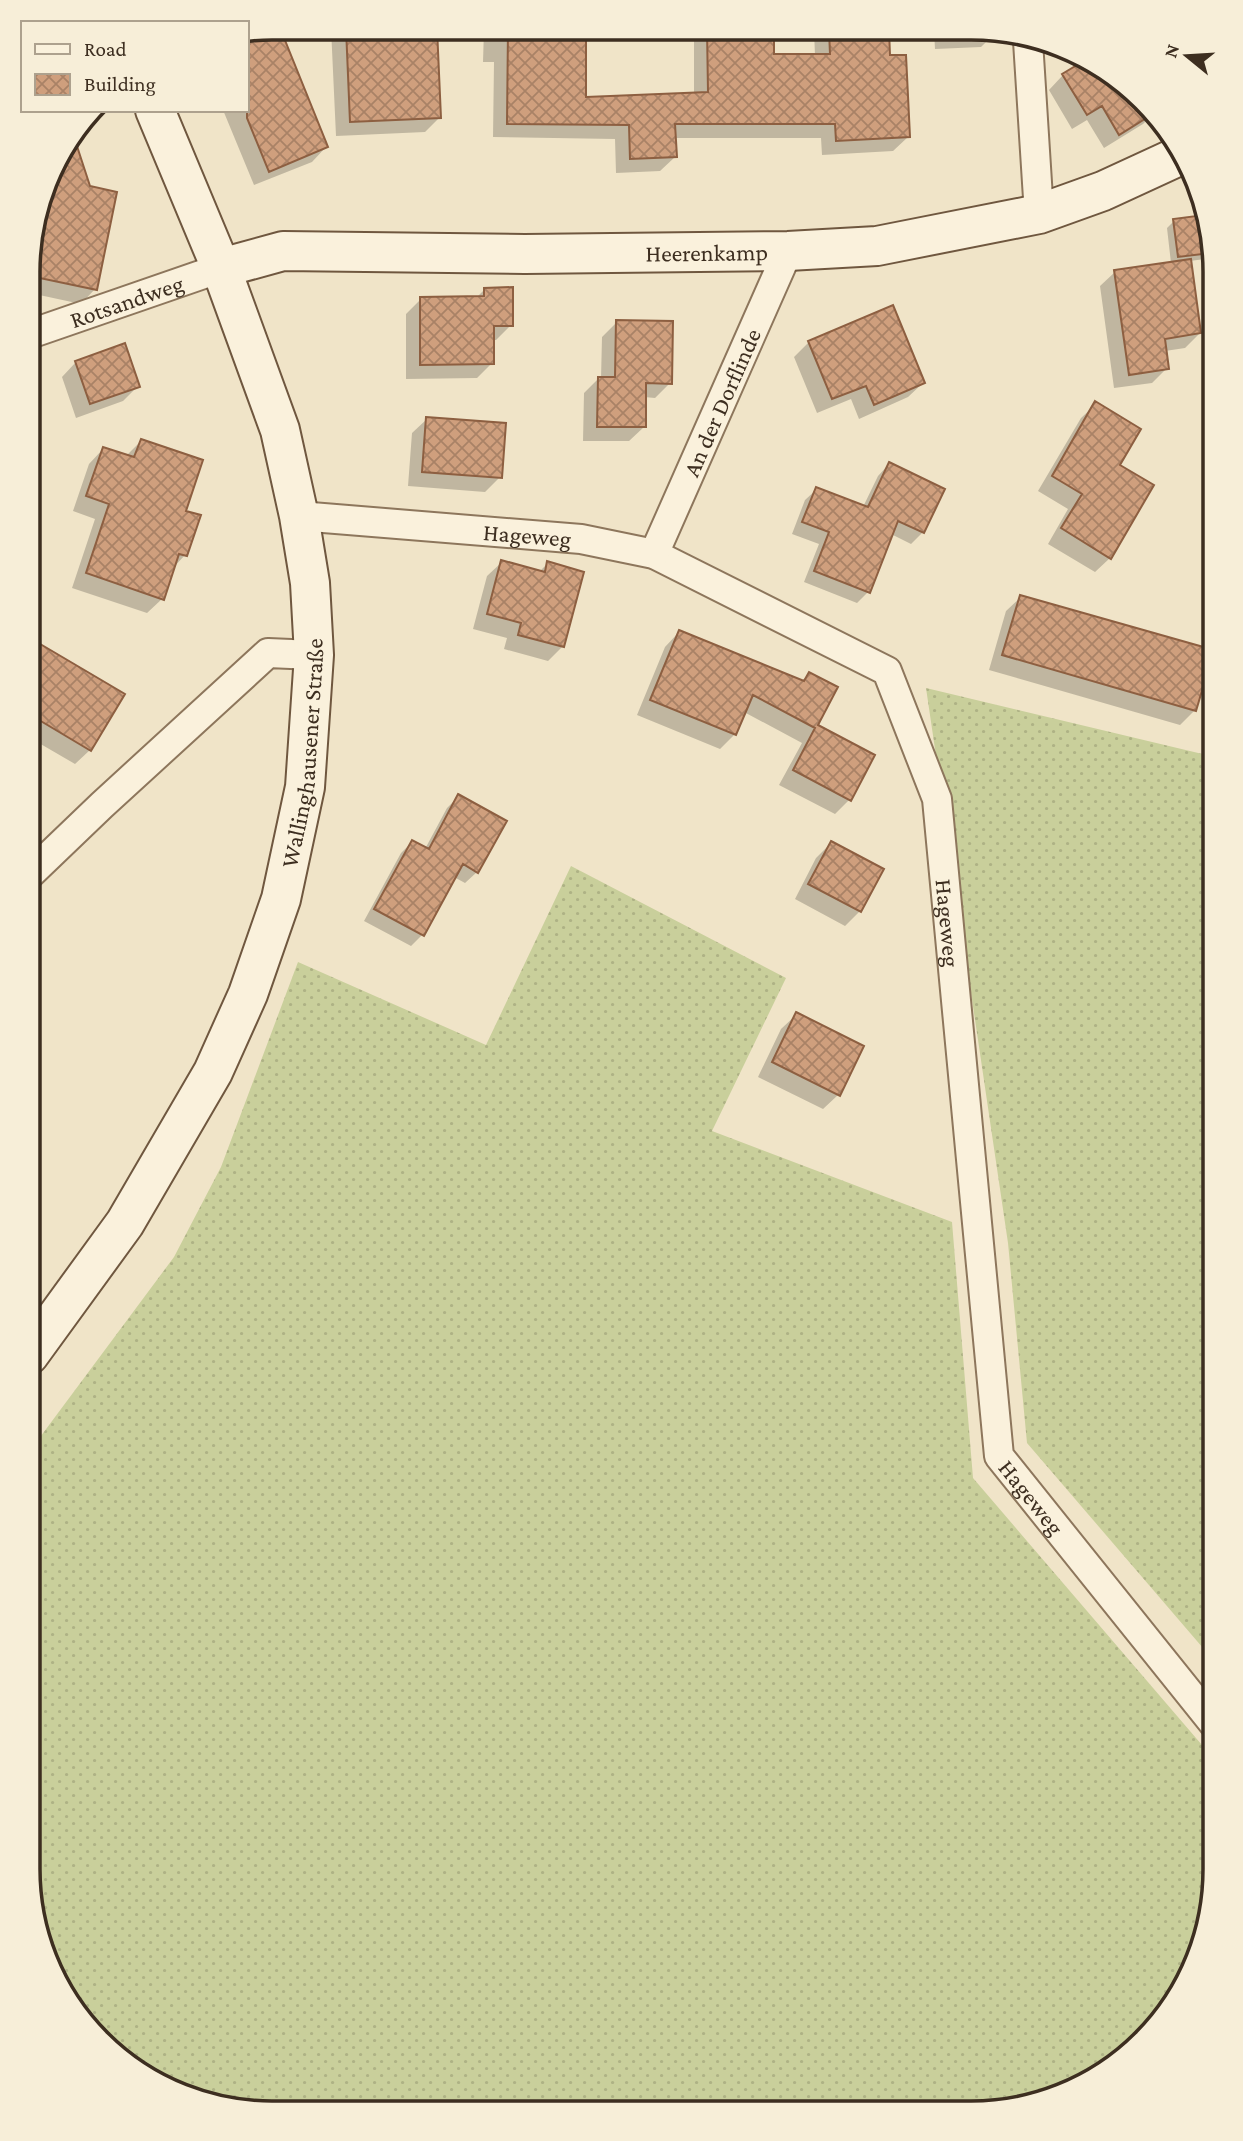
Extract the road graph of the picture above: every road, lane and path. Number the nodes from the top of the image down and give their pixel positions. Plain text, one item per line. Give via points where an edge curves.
1 (1028, 48) edge
2 (156, 112) edge
3 (1173, 159) edge
4 (1040, 214) junction
5 (788, 251) junction
6 (221, 268) junction
7 (40, 331) edge
8 (299, 516) junction
9 (654, 554) junction
10 (314, 654) junction
11 (40, 865) edge
12 (40, 1340) edge
13 (1202, 1709) edge

1 - 4 street
2 - 6 street, Wallinghausener Straße
3 - 4 street, Heerenkamp
4 - 5 street, Heerenkamp via 877,246
5 - 6 street, Heerenkamp via 283,251
5 - 9 street, An der Dorflinde
6 - 7 street, Rotsandweg
6 - 8 street, Wallinghausener Straße via 280,429
8 - 9 street, Hageweg via 581,539
8 - 10 street, Wallinghausener Straße via 310,583
9 - 13 street, Hageweg via 887,671 937,799 999,1456
10 - 11 street via 268,653
10 - 12 street, Wallinghausener Straße via 305,787 281,898 248,994 213,1072 125,1223

